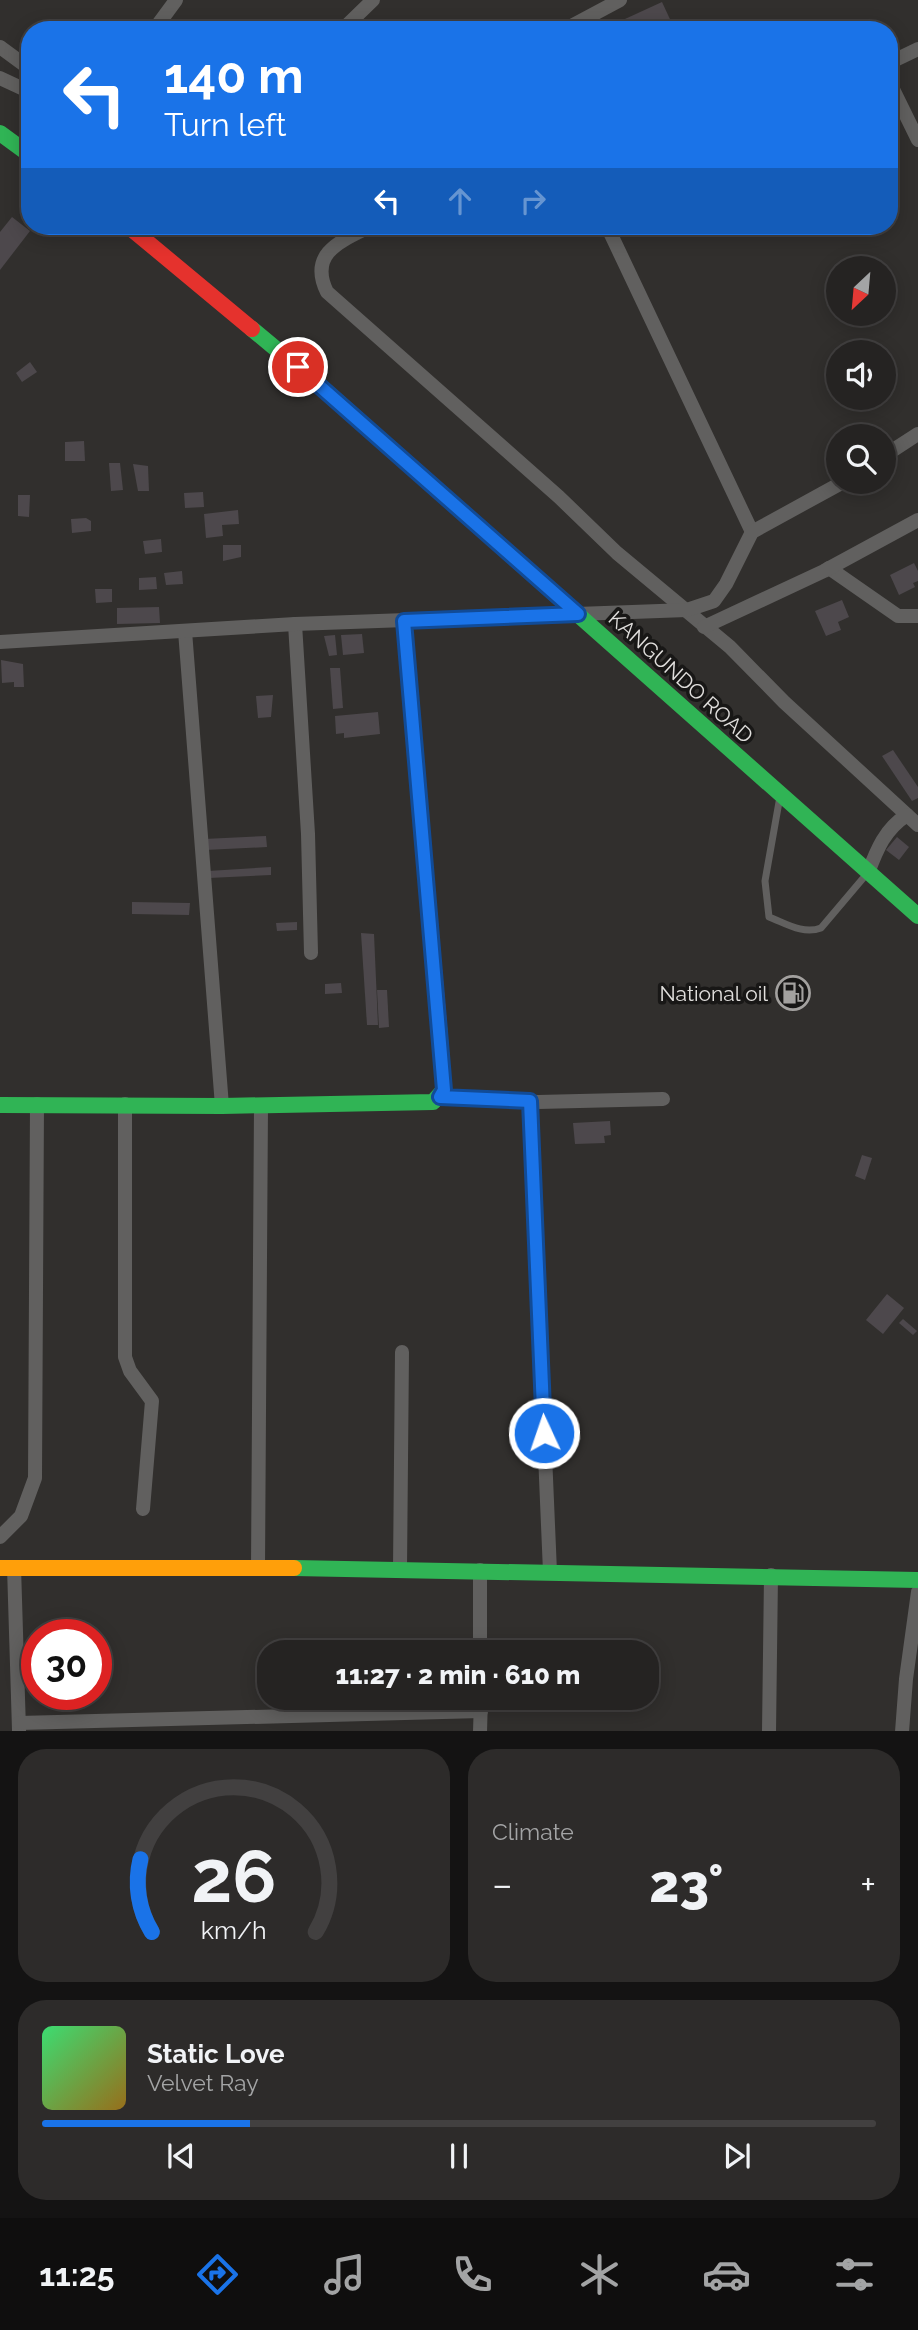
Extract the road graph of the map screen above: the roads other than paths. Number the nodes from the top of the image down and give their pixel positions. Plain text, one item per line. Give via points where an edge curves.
1 (176, 0) edge
2 (373, 0) edge
3 (620, 0) edge
4 (161, 21) edge
5 (351, 21) edge
6 (581, 21) edge
7 (0, 47) edge
8 (918, 49) edge
9 (898, 58) edge
10 (21, 62) edge
11 (0, 78) edge
12 (21, 88) edge
13 (898, 99) edge
14 (0, 134) edge
15 (918, 140) edge
16 (21, 149) edge
17 (145, 235) edge
18 (353, 235) edge
19 (611, 235) edge
20 (918, 434) edge
21 (896, 448) edge
22 (826, 491) edge
23 (918, 520) edge
24 (752, 532) junction
25 (829, 568) junction
26 (687, 610) junction
27 (578, 614) junction
28 (918, 617) edge
29 (404, 621) junction
30 (295, 624) junction
31 (704, 627) junction
32 (186, 631) junction
33 (0, 642) edge
34 (781, 794) junction
35 (912, 820) edge
36 (868, 873) junction
37 (918, 916) edge
38 (311, 953) dead end
39 (440, 1097) junction
40 (663, 1099) dead end
41 (530, 1101) junction
42 (37, 1104) junction
43 (125, 1104) junction
44 (0, 1105) edge
45 (261, 1105) junction
46 (222, 1106) junction
47 (402, 1352) dead end
48 (143, 1509) dead end
49 (0, 1537) edge
50 (7, 1567) edge
51 (258, 1567) junction
52 (400, 1569) junction
53 (480, 1570) junction
54 (550, 1572) junction
55 (771, 1575) junction
56 (917, 1582) edge
57 (481, 1640) edge
58 (360, 1710) edge
59 (481, 1710) edge
60 (19, 1727) edge
61 (480, 1731) edge
62 (769, 1731) edge
63 (902, 1731) edge

1 - 4 street
2 - 5 street
3 - 6 street
7 - 10 street
8 - 9 street
11 - 12 street
13 - 15 street
14 - 16 main road
17 - 27 main road, KANGUNDO ROAD
18 - 26 street via 326,254 321,280 327,292 617,553
19 - 24 street
20 - 21 street
22 - 24 street
23 - 25 street
24 - 26 street via 713,601
25 - 28 street via 898,615
25 - 31 street
26 - 27 street
26 - 31 street
27 - 29 street
27 - 34 main road, KANGUNDO ROAD
29 - 30 street
29 - 39 main road via 444,1090
30 - 32 street
30 - 38 street
31 - 35 street
32 - 33 street
32 - 46 street
34 - 36 main road, KANGUNDO ROAD
34 - 36 lane via 765,881 769,917 799,929 821,928
35 - 36 street via 893,824
36 - 37 main road, KANGUNDO ROAD
39 - 41 street
39 - 45 main road via 421,1102
40 - 41 street
41 - 54 street
42 - 43 main road
42 - 44 main road
42 - 49 street via 35,1478 21,1516
43 - 46 main road
43 - 48 street via 125,1357 152,1401
45 - 46 main road
45 - 51 street
47 - 52 street
50 - 51 main road
50 - 60 street
51 - 52 main road
52 - 53 main road
53 - 54 main road
53 - 57 street
54 - 55 main road
55 - 56 main road
55 - 62 street
56 - 63 street
58 - 60 street
59 - 61 street

